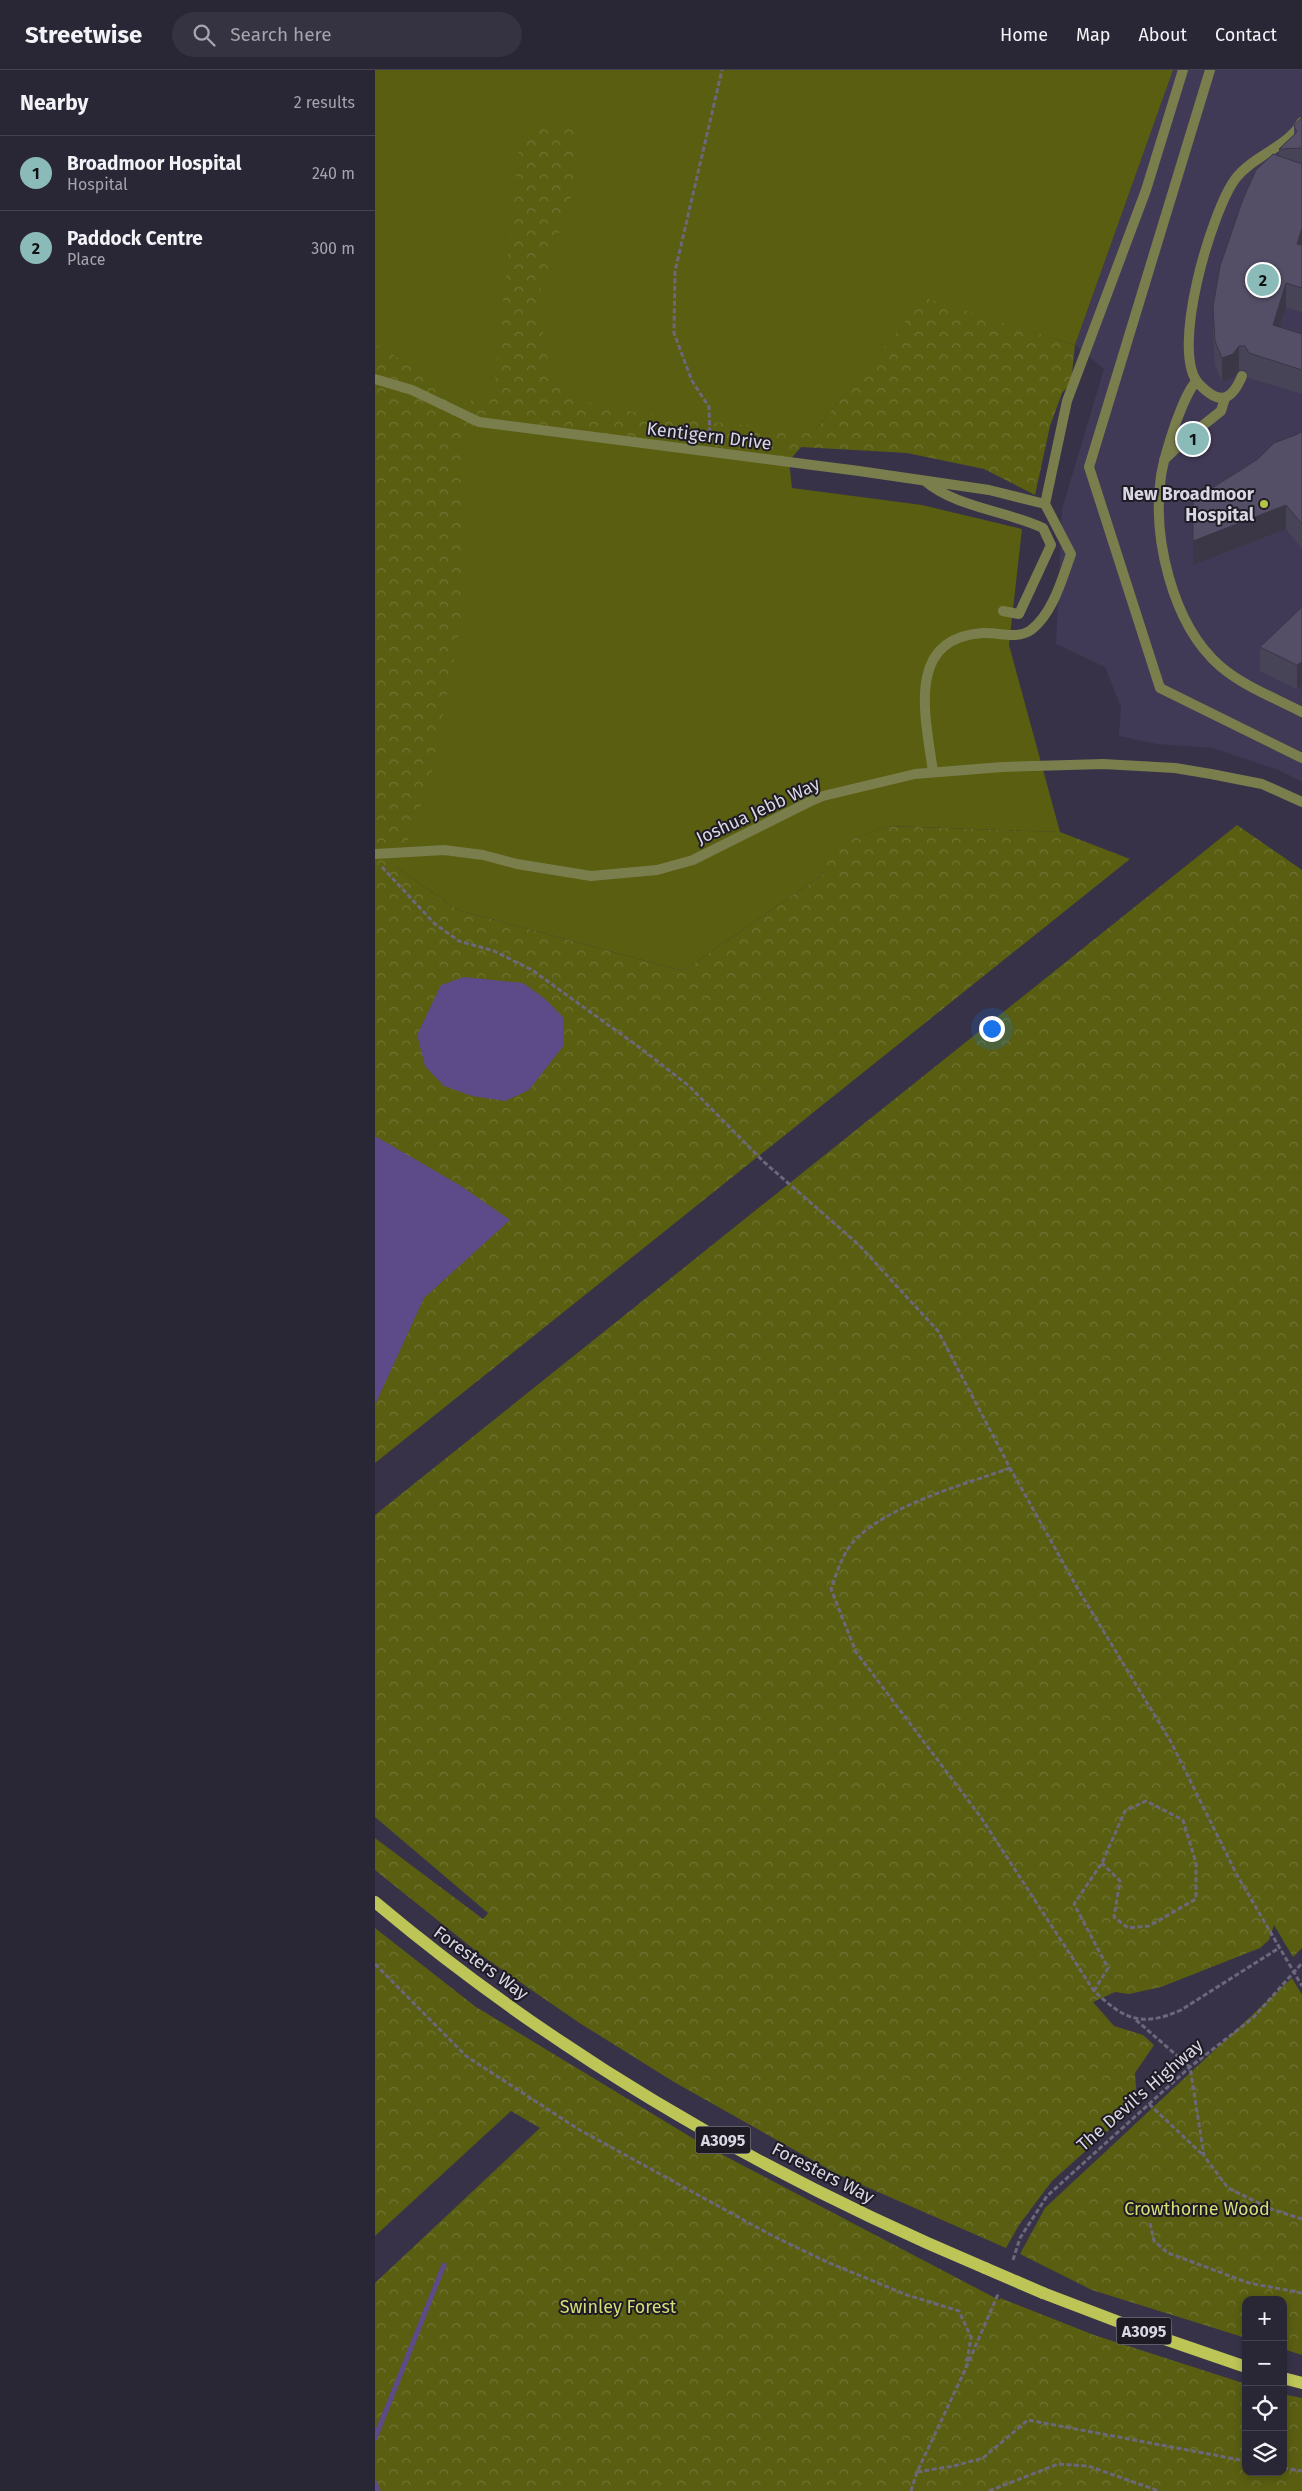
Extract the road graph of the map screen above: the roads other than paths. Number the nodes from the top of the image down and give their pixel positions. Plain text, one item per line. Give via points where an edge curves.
1 (1183, 70) edge
2 (1210, 70) edge
3 (1302, 122) edge
4 (1242, 376) dead end
5 (375, 379) edge
6 (1196, 381) junction
7 (1225, 398) junction
8 (1164, 460) junction
9 (925, 480) junction
10 (1045, 504) junction
11 (1003, 611) dead end
12 (1302, 712) edge
13 (1302, 758) edge
14 (933, 772) junction
15 (1302, 802) edge
16 (375, 854) edge
17 (375, 1902) edge
18 (1242, 2365) edge
19 (1287, 2379) edge
20 (1302, 2383) edge

1 - 10 lane via 1146,190 1067,401
2 - 13 lane via 1089,467 1160,688
3 - 6 lane via 1295,133 1244,169 1219,210 1198,278 1189,325 1191,367
4 - 7 lane via 1235,392
5 - 9 lane, Kentigern Drive via 412,390 479,422
6 - 7 lane via 1207,394
6 - 8 lane via 1187,392
7 - 8 lane via 1221,412
8 - 12 lane via 1161,524 1167,570 1180,612 1200,645 1220,666
9 - 10 lane, Kentigern Drive via 989,490
9 - 11 lane via 938,493 1043,528 1051,545 1019,614
10 - 14 lane via 1071,554 1059,587 1041,620 1030,631 1020,635 983,632 961,636 936,653 927,672 924,694
14 - 15 lane, Joshua Jebb Way via 1103,764 1175,768 1262,784
14 - 16 lane, Joshua Jebb Way via 860,786 811,800 693,860 657,870 591,876 443,850
17 - 18 main road, Foresters Way / A3095, bridge via 477,1983 644,2095 834,2199 1043,2293
19 - 20 main road

